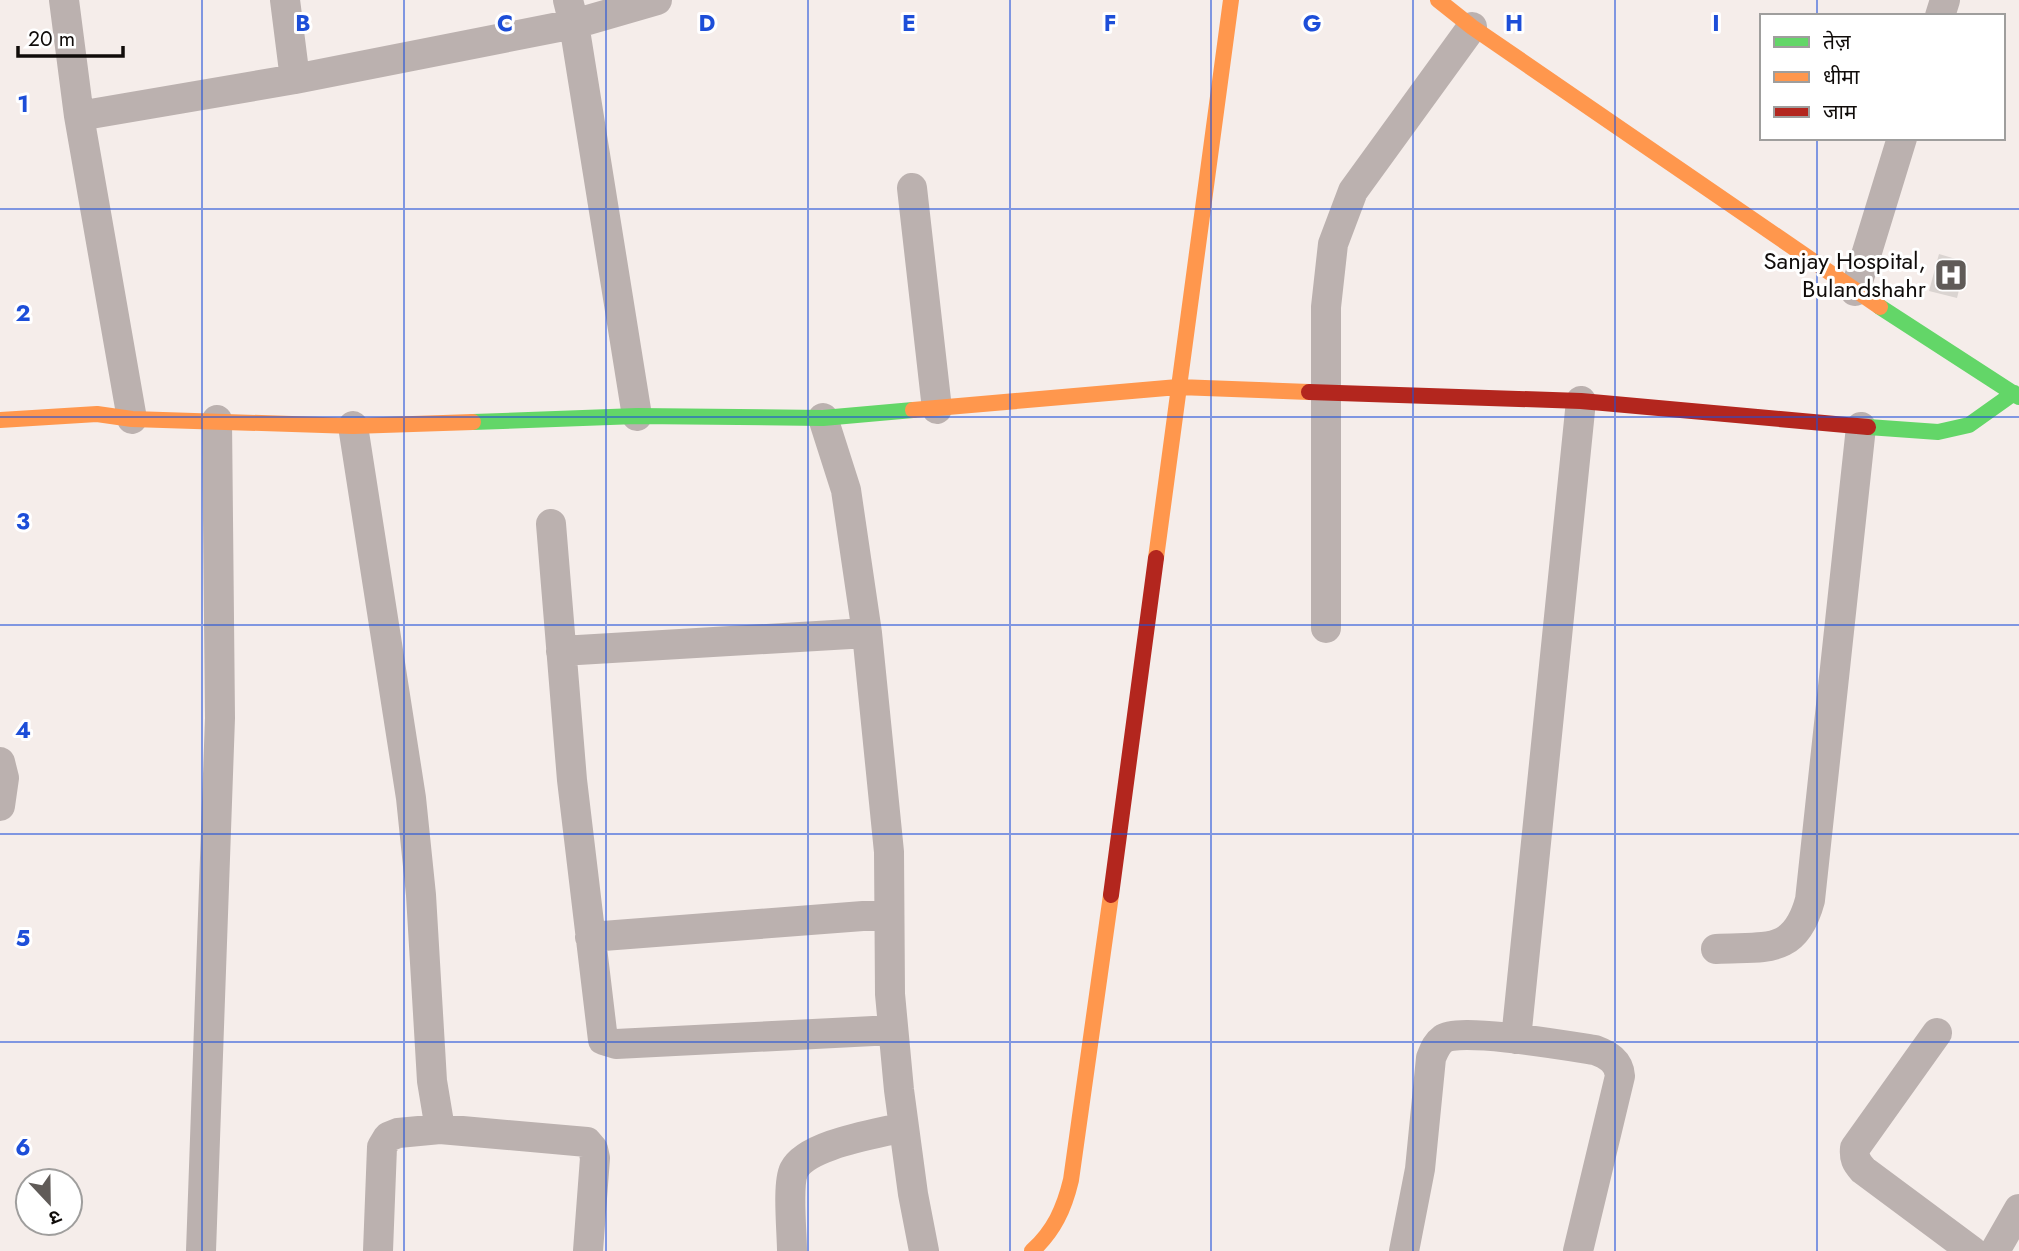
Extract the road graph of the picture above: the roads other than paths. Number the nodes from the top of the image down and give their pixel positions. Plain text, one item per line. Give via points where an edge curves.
1 (64, 0) edge
2 (285, 0) edge
3 (657, 0) edge
4 (1231, 0) edge
5 (1438, 0) edge
6 (571, 12) edge
7 (1472, 27) junction
8 (296, 79) junction
9 (79, 116) junction
10 (1901, 140) edge
11 (912, 188) dead end
12 (1855, 291) junction
13 (1178, 387) junction
14 (1326, 393) junction
15 (2016, 395) edge
16 (1581, 401) junction
17 (937, 409) junction
18 (637, 416) junction
19 (823, 418) junction
20 (132, 419) junction
21 (0, 420) edge
22 (217, 420) junction
23 (353, 426) junction
24 (1861, 427) junction
25 (551, 524) dead end
26 (1326, 628) dead end
27 (867, 633) junction
28 (561, 652) junction
29 (0, 762) edge
30 (0, 806) edge
31 (889, 914) junction
32 (590, 937) junction
33 (1716, 948) dead end
34 (893, 1030) junction
35 (1937, 1033) dead end
36 (1516, 1039) junction
37 (904, 1127) junction
38 (440, 1129) junction
39 (2019, 1209) edge
40 (1043, 1247) edge
41 (201, 1251) edge
42 (378, 1251) edge
43 (588, 1251) edge
44 (792, 1251) edge
45 (924, 1251) edge
46 (1404, 1251) edge
47 (1578, 1251) edge
48 (1972, 1251) edge
49 (1995, 1251) edge

1 - 9 street
2 - 8 street
3 - 6 street
4 - 13 street
5 - 7 street
6 - 8 street
6 - 18 street
7 - 12 street
7 - 14 street via 1353,191 1333,244 1326,307
8 - 9 street
9 - 20 street
10 - 12 street
11 - 17 street
12 - 15 street
13 - 14 street
13 - 17 street
13 - 40 street via 1074,1167 1066,1206
14 - 16 street
14 - 26 street
15 - 24 street via 1969,425 1938,432
16 - 24 street
16 - 36 street
17 - 19 street
18 - 19 street
18 - 23 street
19 - 27 street via 846,490
20 - 21 street via 97,414
20 - 22 street
22 - 23 street
22 - 41 street via 220,718
23 - 38 street via 411,797 432,1081
24 - 33 street via 1810,900 1792,937 1778,945
25 - 28 street
27 - 28 street
27 - 31 street via 888,852
28 - 32 street
29 - 30 street via 4,778
31 - 32 street
31 - 34 street
32 - 34 street via 600,1030 608,1044
34 - 37 street
35 - 48 street via 1855,1148 1856,1162
36 - 46 street via 1457,1035 1444,1038 1436,1047
36 - 47 street via 1595,1050 1607,1054 1619,1069
37 - 44 street via 817,1150 803,1159 793,1171
37 - 45 street
38 - 42 street via 388,1137 383,1147
38 - 43 street via 587,1142 595,1158
39 - 49 street

